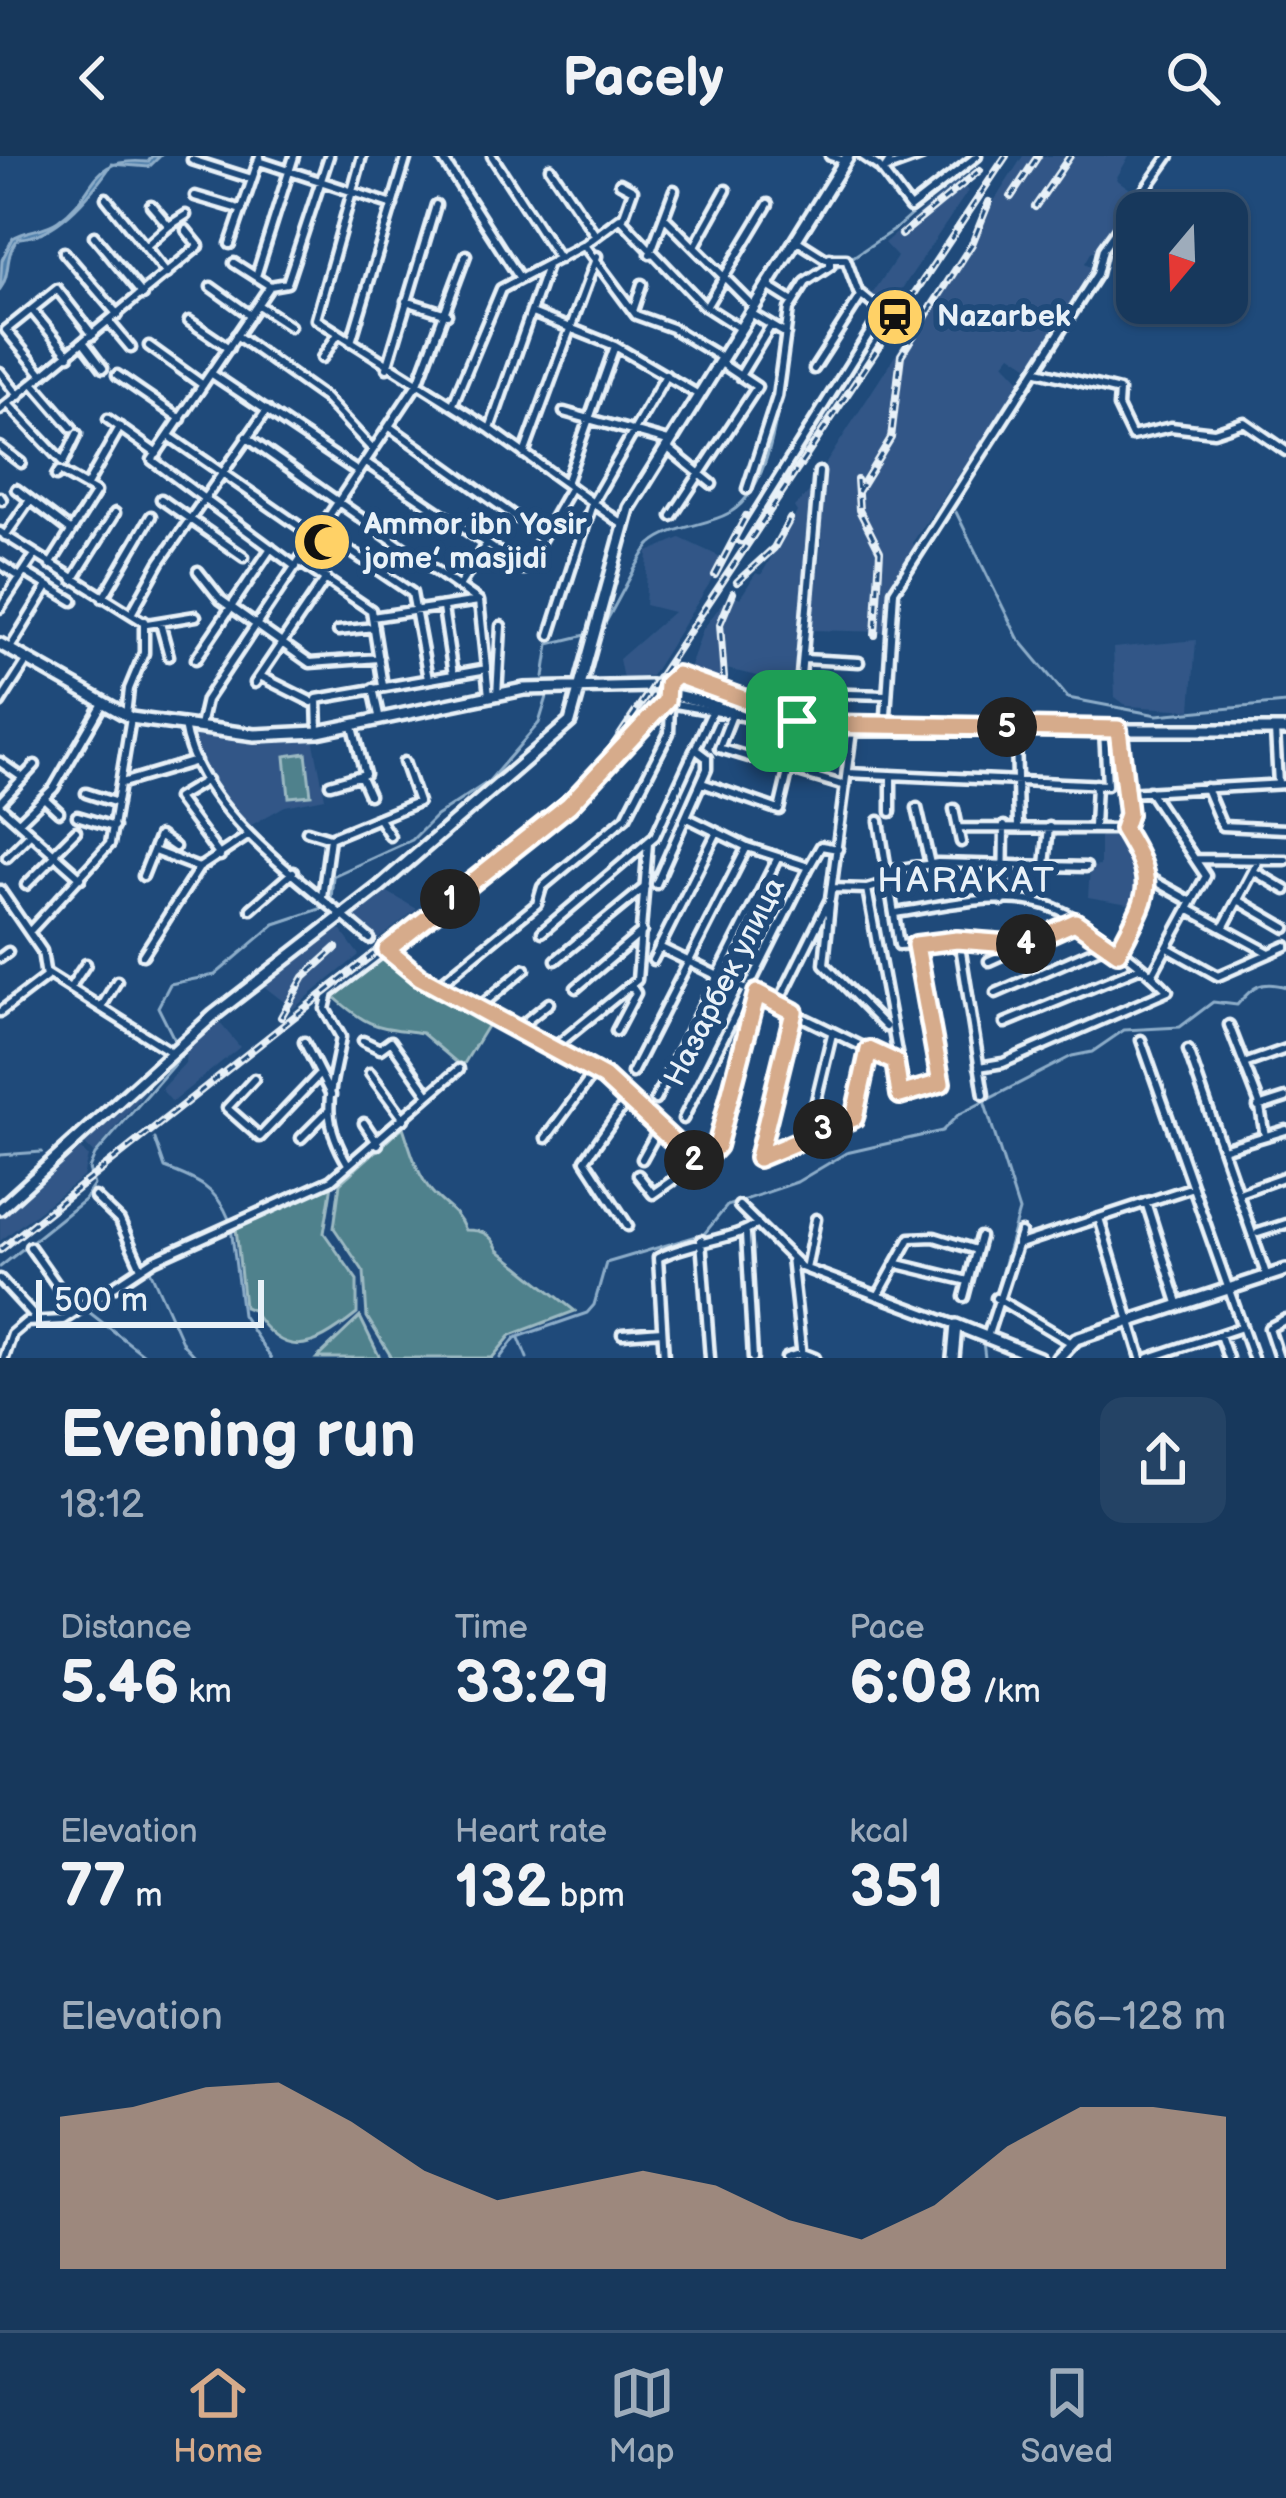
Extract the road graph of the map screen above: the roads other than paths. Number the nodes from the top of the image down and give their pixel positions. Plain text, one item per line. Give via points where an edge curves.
1 (294, 156) edge
2 (328, 156) edge
3 (362, 156) edge
4 (407, 156) edge
5 (441, 156) edge
6 (492, 156) edge
7 (830, 156) edge
8 (863, 156) edge
9 (893, 156) edge
10 (921, 156) edge
11 (977, 156) edge
12 (1169, 156) edge
13 (259, 158) edge
14 (846, 158) edge
15 (192, 160) dead end
16 (550, 168) dead end
17 (290, 170) junction
18 (884, 171) junction
19 (252, 179) junction
20 (320, 181) junction
21 (620, 183) dead end
22 (674, 190) dead end
23 (726, 190) dead end
24 (351, 192) junction
25 (195, 196) dead end
26 (106, 198) dead end
27 (768, 204) dead end
28 (152, 205) dead end
29 (393, 205) junction
30 (436, 205) dead end
31 (242, 210) junction
32 (186, 215) dead end
33 (664, 217) junction
34 (623, 218) junction
35 (170, 226) junction
36 (185, 230) dead end
37 (94, 236) dead end
38 (596, 236) junction
39 (795, 239) junction
40 (230, 244) dead end
41 (696, 244) junction
42 (584, 245) junction
43 (145, 247) junction
44 (64, 252) dead end
45 (650, 254) junction
46 (466, 255) dead end
47 (597, 256) junction
48 (830, 259) junction
49 (559, 260) junction
50 (234, 263) dead end
51 (547, 266) junction
52 (167, 274) junction
53 (725, 275) junction
54 (256, 276) junction
55 (519, 277) junction
56 (642, 284) dead end
57 (766, 285) junction
58 (211, 286) dead end
59 (270, 286) junction
60 (143, 295) junction
61 (861, 296) junction
62 (406, 301) junction
63 (793, 302) junction
64 (258, 304) junction
65 (706, 307) junction
66 (751, 309) junction
67 (32, 310) junction
68 (632, 311) junction
69 (532, 313) junction
70 (250, 314) junction
71 (447, 314) junction
72 (118, 315) junction
73 (188, 321) dead end
74 (110, 322) junction
75 (770, 325) junction
76 (290, 326) dead end
77 (739, 328) junction
78 (570, 329) junction
79 (338, 334) junction
80 (786, 334) junction
81 (93, 335) junction
82 (236, 335) junction
83 (84, 343) junction
84 (350, 343) junction
85 (149, 346) dead end
86 (615, 346) junction
87 (130, 348) dead end
88 (229, 348) junction
89 (69, 356) junction
90 (322, 358) dead end
91 (719, 359) junction
92 (103, 368) dead end
93 (387, 369) junction
94 (814, 369) dead end
95 (1038, 370) junction
96 (0, 372) edge
97 (212, 374) junction
98 (44, 375) junction
99 (117, 375) dead end
100 (666, 375) junction
101 (740, 376) junction
102 (34, 384) junction
103 (203, 385) junction
104 (416, 386) junction
105 (697, 394) junction
106 (19, 396) junction
107 (3, 406) edge
108 (452, 406) junction
109 (267, 410) junction
110 (564, 412) dead end
111 (108, 419) dead end
112 (181, 419) junction
113 (591, 422) junction
114 (390, 427) junction
115 (119, 428) junction
116 (490, 429) junction
117 (634, 431) junction
118 (170, 436) junction
119 (246, 437) junction
120 (666, 444) junction
121 (0, 447) edge
122 (373, 450) junction
123 (1286, 451) edge
124 (157, 454) junction
125 (524, 454) junction
126 (365, 462) junction
127 (21, 463) dead end
128 (59, 470) junction
129 (224, 472) junction
130 (358, 472) junction
131 (819, 472) dead end
132 (700, 474) junction
133 (712, 484) dead end
134 (87, 485) junction
135 (568, 485) junction
136 (16, 489) dead end
137 (747, 489) dead end
138 (205, 498) junction
139 (161, 499) dead end
140 (30, 500) junction
141 (339, 501) junction
142 (592, 504) junction
143 (115, 513) dead end
144 (151, 516) dead end
145 (673, 516) dead end
146 (190, 518) junction
147 (517, 518) dead end
148 (622, 524) junction
149 (70, 530) junction
150 (3, 534) edge
151 (318, 534) junction
152 (741, 538) dead end
153 (487, 544) junction
154 (271, 548) junction
155 (35, 555) junction
156 (244, 557) dead end
157 (0, 564) edge
158 (298, 564) junction
159 (50, 565) junction
160 (198, 571) dead end
161 (22, 574) junction
162 (326, 578) junction
163 (73, 580) junction
164 (48, 586) junction
165 (459, 586) junction
166 (3, 598) edge
167 (103, 598) junction
168 (73, 601) dead end
169 (479, 602) junction
170 (231, 606) junction
171 (0, 608) edge
172 (443, 608) junction
173 (416, 612) junction
174 (131, 614) junction
175 (196, 616) dead end
176 (144, 621) junction
177 (373, 622) junction
178 (160, 623) junction
179 (257, 624) junction
180 (501, 626) dead end
181 (338, 631) dead end
182 (550, 635) dead end
183 (283, 642) junction
184 (4, 647) edge
185 (169, 656) dead end
186 (379, 658) junction
187 (196, 659) dead end
188 (804, 659) junction
189 (27, 661) junction
190 (859, 662) dead end
191 (487, 669) junction
192 (453, 674) junction
193 (428, 679) junction
194 (383, 686) junction
195 (373, 688) junction
196 (578, 688) junction
197 (662, 692) junction
198 (813, 693) dead end
199 (886, 695) junction
200 (493, 696) junction
201 (312, 701) junction
202 (0, 703) edge
203 (102, 705) junction
204 (712, 712) junction
205 (732, 715) junction
206 (129, 717) junction
207 (380, 720) junction
208 (795, 723) junction
209 (184, 725) junction
210 (353, 725) junction
211 (200, 728) junction
212 (885, 728) junction
213 (1282, 729) edge
214 (1104, 730) junction
215 (852, 731) junction
216 (1016, 731) junction
217 (1118, 731) junction
218 (318, 732) junction
219 (695, 749) junction
220 (196, 761) junction
221 (0, 762) edge
222 (404, 762) dead end
223 (35, 765) dead end
224 (1281, 766) edge
225 (790, 773) junction
226 (848, 773) junction
227 (891, 776) junction
228 (362, 777) junction
229 (23, 778) junction
230 (208, 780) junction
231 (1018, 782) junction
232 (122, 783) junction
233 (702, 783) junction
234 (330, 784) dead end
235 (1096, 784) junction
236 (1282, 784) edge
237 (845, 786) junction
238 (1206, 788) junction
239 (1150, 791) junction
240 (86, 793) dead end
241 (1125, 793) junction
242 (370, 794) dead end
243 (45, 799) junction
244 (118, 803) junction
245 (917, 808) dead end
246 (2, 809) edge
247 (954, 809) dead end
248 (58, 812) dead end
249 (891, 812) dead end
250 (77, 816) dead end
251 (379, 818) junction
252 (688, 818) junction
253 (879, 820) dead end
254 (19, 822) junction
255 (1004, 826) junction
256 (114, 827) junction
257 (1018, 827) junction
258 (1049, 827) junction
259 (1094, 827) junction
260 (958, 828) junction
261 (1123, 829) junction
262 (1286, 829) edge
263 (76, 831) dead end
264 (307, 831) dead end
265 (31, 833) junction
266 (716, 834) junction
267 (249, 835) junction
268 (390, 836) dead end
269 (330, 838) junction
270 (648, 842) junction
271 (961, 842) dead end
272 (175, 847) dead end
273 (747, 848) junction
274 (838, 849) junction
275 (154, 851) junction
276 (55, 854) junction
277 (220, 856) junction
278 (7, 857) dead end
279 (777, 859) junction
280 (1196, 860) junction
281 (1259, 860) junction
282 (1286, 860) edge
283 (930, 864) junction
284 (1005, 865) junction
285 (1045, 865) junction
286 (809, 867) junction
287 (1087, 867) dead end
288 (199, 868) junction
289 (293, 872) junction
290 (889, 872) junction
291 (1255, 872) junction
292 (143, 876) dead end
293 (81, 878) junction
294 (1149, 878) junction
295 (891, 882) junction
296 (656, 884) dead end
297 (26, 885) dead end
298 (645, 887) junction
299 (832, 888) junction
300 (867, 889) junction
301 (0, 890) edge
302 (1286, 890) edge
303 (322, 897) junction
304 (830, 899) junction
305 (1238, 900) junction
306 (1003, 902) junction
307 (1190, 905) junction
308 (251, 909) dead end
309 (341, 913) junction
310 (896, 913) junction
311 (1075, 922) junction
312 (1223, 928) junction
313 (1286, 928) edge
314 (644, 931) junction
315 (29, 932) junction
316 (542, 932) dead end
317 (370, 939) dead end
318 (952, 941) junction
319 (1108, 944) junction
320 (916, 945) junction
321 (1023, 945) junction
322 (659, 947) junction
323 (1286, 947) edge
324 (1168, 948) junction
325 (387, 950) junction
326 (8, 952) dead end
327 (1118, 952) junction
328 (1269, 953) junction
329 (143, 955) dead end
330 (0, 958) edge
331 (653, 959) dead end
332 (556, 961) dead end
333 (689, 961) junction
334 (989, 961) dead end
335 (86, 964) dead end
336 (1141, 967) junction
337 (525, 968) dead end
338 (46, 973) junction
339 (1152, 974) junction
340 (718, 976) junction
341 (117, 981) dead end
342 (632, 985) junction
343 (436, 987) junction
344 (70, 988) junction
345 (577, 988) dead end
346 (752, 991) junction
347 (996, 992) dead end
348 (549, 1003) dead end
349 (778, 1004) junction
350 (102, 1006) junction
351 (478, 1008) junction
352 (0, 1012) edge
353 (794, 1012) junction
354 (1005, 1023) dead end
355 (1229, 1024) dead end
356 (518, 1028) junction
357 (889, 1029) junction
358 (616, 1031) dead end
359 (832, 1032) junction
360 (1142, 1040) dead end
361 (363, 1041) dead end
362 (304, 1042) dead end
363 (556, 1046) junction
364 (177, 1047) junction
365 (1286, 1049) edge
366 (869, 1050) junction
367 (1188, 1050) dead end
368 (895, 1062) junction
369 (1244, 1064) junction
370 (979, 1067) junction
371 (459, 1069) dead end
372 (596, 1071) junction
373 (370, 1073) dead end
374 (632, 1073) dead end
375 (318, 1076) junction
376 (254, 1079) dead end
377 (331, 1095) junction
378 (984, 1095) dead end
379 (429, 1096) junction
380 (1286, 1098) edge
381 (628, 1100) junction
382 (655, 1100) dead end
383 (1258, 1107) junction
384 (328, 1112) junction
385 (404, 1119) junction
386 (682, 1119) dead end
387 (364, 1123) dead end
388 (659, 1128) junction
389 (1286, 1130) edge
390 (1265, 1136) junction
391 (301, 1138) dead end
392 (546, 1138) dead end
393 (806, 1141) junction
394 (378, 1144) junction
395 (1225, 1149) junction
396 (641, 1159) dead end
397 (697, 1163) junction
398 (348, 1164) junction
399 (638, 1175) dead end
400 (1286, 1176) edge
401 (1193, 1187) junction
402 (1242, 1192) junction
403 (95, 1197) dead end
404 (1146, 1202) junction
405 (739, 1206) dead end
406 (0, 1209) edge
407 (1099, 1217) junction
408 (816, 1220) dead end
409 (757, 1223) junction
410 (1286, 1224) edge
411 (628, 1226) dead end
412 (1021, 1233) dead end
413 (1258, 1233) dead end
414 (746, 1234) junction
415 (980, 1237) dead end
416 (701, 1240) junction
417 (1017, 1245) junction
418 (30, 1247) dead end
419 (976, 1250) junction
420 (791, 1257) junction
421 (898, 1264) junction
422 (141, 1268) junction
423 (806, 1269) junction
424 (1286, 1270) edge
425 (1267, 1276) junction
426 (0, 1279) edge
427 (968, 1281) junction
428 (1229, 1289) junction
429 (878, 1296) junction
430 (964, 1297) dead end
431 (996, 1298) junction
432 (1179, 1306) junction
433 (75, 1311) junction
434 (1286, 1319) edge
435 (33, 1321) junction
436 (1130, 1322) junction
437 (956, 1325) junction
438 (1242, 1327) junction
439 (662, 1330) junction
440 (622, 1334) dead end
441 (1220, 1335) junction
442 (987, 1337) junction
443 (1070, 1342) junction
444 (1179, 1348) junction
445 (802, 1356) edge
446 (1033, 1357) edge
447 (4, 1358) edge
448 (664, 1358) edge
449 (710, 1358) edge
450 (753, 1358) edge
451 (785, 1358) edge
452 (815, 1358) edge
453 (953, 1358) edge
454 (1058, 1358) edge
455 (1145, 1358) edge
456 (1183, 1358) edge
457 (1228, 1358) edge
458 (1253, 1358) edge
459 (1279, 1358) edge

1 - 17 street
2 - 20 street
3 - 24 street
4 - 29 street
5 - 55 street
6 - 49 street
7 - 14 street
8 - 18 street
9 - 18 street
10 - 18 street
11 - 18 street via 910,208
12 - 95 street via 1103,249 1097,274
13 - 17 street
13 - 19 street
14 - 39 main road
15 - 19 street
16 - 38 street
17 - 20 street
17 - 54 street
19 - 31 street
20 - 24 street
20 - 59 street via 286,283
21 - 34 street via 633,190
22 - 33 street
23 - 41 street
24 - 29 street
24 - 79 street via 314,312
25 - 31 street
26 - 43 street
27 - 53 street
28 - 35 street
29 - 84 street
30 - 62 street
31 - 40 street
32 - 35 street
33 - 41 street
33 - 45 street
34 - 38 street
34 - 45 street
35 - 43 street
36 - 52 street via 199,246
37 - 60 street
38 - 42 street
39 - 48 street
39 - 57 main road
41 - 53 street
42 - 47 street
42 - 49 street
43 - 52 street
44 - 72 street
45 - 65 street
46 - 71 street
47 - 68 street
47 - 78 street
48 - 61 street via 848,263
48 - 63 street
49 - 51 street
50 - 54 street
51 - 55 street
51 - 69 street
52 - 60 street
53 - 65 street
53 - 66 street
54 - 59 street
55 - 108 street via 496,297
56 - 68 street
57 - 63 street
57 - 66 main road
58 - 70 street
59 - 64 street
60 - 72 street
61 - 94 street
61 - 152 street via 884,314
62 - 71 street
62 - 93 street
63 - 80 street
64 - 70 street
64 - 76 street
65 - 77 street
66 - 75 street
66 - 77 main road
67 - 81 street via 58,290
67 - 89 street
67 - 98 street via 7,330
68 - 91 street
69 - 78 street
69 - 116 street
70 - 82 street
71 - 104 street
72 - 74 street
73 - 88 street
74 - 81 street
74 - 87 street
75 - 80 street
75 - 101 street
77 - 91 main road
78 - 86 street
78 - 125 street
79 - 84 street
79 - 90 street
80 - 137 street via 777,397
81 - 83 street
82 - 88 street
82 - 122 street via 325,398
83 - 89 street
83 - 92 street
84 - 93 street
85 - 103 street
86 - 100 street
86 - 113 street
88 - 97 street
89 - 98 street
91 - 101 street
91 - 105 main road
93 - 104 street
95 - 123 street via 1119,391 1132,436 1171,427 1214,432 1244,422
95 - 199 street via 894,592
96 - 106 street
97 - 103 street
97 - 109 street
98 - 102 street
99 - 112 street
100 - 105 street
100 - 117 street
101 - 132 street via 758,387
102 - 106 street
102 - 128 street via 75,431
103 - 112 street
104 - 108 street
104 - 114 street
105 - 120 main road
106 - 107 street
107 - 128 street
108 - 116 street
109 - 119 street
109 - 130 street
110 - 113 street
111 - 115 street
112 - 118 street
113 - 117 street
113 - 135 street
114 - 122 street
114 - 147 street
115 - 124 street
115 - 134 street
116 - 125 street
117 - 120 street
117 - 142 street
118 - 124 street
118 - 129 street
119 - 129 street
119 - 141 street
120 - 132 street
120 - 148 main road
121 - 127 street
122 - 126 street
124 - 138 street via 153,464
125 - 135 street
126 - 130 street
126 - 153 street
128 - 134 street
129 - 138 street
129 - 151 street
130 - 141 street
131 - 188 street
132 - 133 street
132 - 145 street
134 - 149 street via 96,492
135 - 142 street
135 - 153 street via 524,569
136 - 140 street
138 - 146 street
138 - 154 street
139 - 146 street
140 - 149 street
140 - 150 street
141 - 151 street
141 - 165 street
142 - 148 street
142 - 182 street
143 - 163 street
144 - 167 street
146 - 156 street
146 - 174 street
148 - 196 main road
149 - 159 street
150 - 155 street
151 - 158 street
151 - 173 street via 412,593
153 - 165 street
154 - 158 street
154 - 170 street
155 - 159 street
155 - 161 street
157 - 161 street
158 - 162 street
158 - 179 street
159 - 163 street
160 - 170 street
161 - 164 street
161 - 166 street
162 - 177 street via 371,610
162 - 183 street
163 - 167 street
164 - 168 street
164 - 184 street
165 - 169 street
166 - 171 street
167 - 174 street
169 - 172 street
169 - 191 street
170 - 179 street
170 - 187 street
172 - 173 street
172 - 192 street
173 - 177 street
173 - 193 street
174 - 176 street
175 - 178 street
176 - 178 street
176 - 206 street
177 - 181 street
177 - 186 street
178 - 185 street
179 - 183 street
179 - 211 street via 204,704
180 - 200 street
183 - 186 street via 310,663
183 - 201 street via 258,680
184 - 189 main road
186 - 194 street
188 - 190 street
188 - 208 street
189 - 202 street
189 - 203 main road
191 - 192 street
191 - 200 street
192 - 193 street
193 - 194 street
194 - 195 street
195 - 201 street
195 - 207 street
196 - 197 main road
196 - 200 main road
196 - 309 main road via 563,729
197 - 204 street
197 - 208 main road
197 - 208 street via 684,676
197 - 325 street via 569,805
197 - 343 street via 669,733 626,817
198 - 199 street
199 - 212 street
200 - 207 main road
201 - 218 street
203 - 206 main road
203 - 243 street
204 - 205 street
204 - 219 street
205 - 208 street
205 - 225 street via 719,748
206 - 209 main road
206 - 232 street
207 - 210 main road
208 - 212 main road
208 - 215 main road
208 - 225 street
209 - 211 main road
209 - 220 street
210 - 218 main road
210 - 228 street
211 - 218 main road
212 - 214 main road
212 - 215 main road
212 - 216 main road
213 - 217 main road
213 - 224 street
214 - 216 main road
214 - 217 main road
214 - 235 street via 1107,785
215 - 226 street
216 - 231 street
217 - 241 street
219 - 233 street via 706,758
219 - 270 street
220 - 230 street
220 - 232 street
221 - 229 street
222 - 251 street via 419,801
223 - 229 street
224 - 236 street
225 - 233 street via 779,809
225 - 237 street
226 - 227 street
226 - 237 street
227 - 231 street
227 - 249 street
228 - 234 street
228 - 242 street
229 - 246 street
230 - 267 street
230 - 277 street via 177,798
231 - 235 street
231 - 257 street
232 - 244 street
233 - 252 street
235 - 259 street
236 - 238 street
237 - 274 street
238 - 239 street
238 - 262 street via 1222,826
239 - 241 street
239 - 280 street
240 - 244 street
241 - 261 street
243 - 248 street
243 - 254 street
244 - 256 street
245 - 283 street
246 - 254 street
247 - 260 street
250 - 256 street
251 - 268 street
251 - 269 street
252 - 266 street, Назарбек улица
252 - 296 street
253 - 290 street
254 - 265 street
255 - 257 street
255 - 260 street
255 - 284 street
256 - 293 street
257 - 258 street
258 - 259 street
258 - 285 street
259 - 261 street
260 - 271 street
261 - 294 street
263 - 276 street
264 - 269 street
265 - 276 street
265 - 278 street
266 - 273 street, Назарбек улица
266 - 322 street
267 - 277 street
267 - 289 street
269 - 303 street
270 - 298 street
270 - 316 street
272 - 275 street via 159,836
273 - 279 street, Назарбек улица
273 - 333 street
274 - 286 street, Назарбек улица via 821,846
274 - 299 street
275 - 288 street
275 - 292 street
276 - 293 street
276 - 297 street
277 - 288 street
279 - 286 street, Назарбек улица
279 - 340 street
280 - 281 street
280 - 307 street via 1206,877
281 - 282 street
281 - 291 street
283 - 284 street
283 - 290 street
284 - 285 street
284 - 306 street
285 - 287 street
286 - 346 street, Назарбек улица
288 - 329 street
289 - 303 street
289 - 308 street
290 - 295 street
291 - 302 street
291 - 305 street
293 - 315 street
294 - 307 street
294 - 327 street
295 - 300 street
295 - 310 street
298 - 314 street
298 - 332 street
299 - 300 street
299 - 304 street
300 - 357 street
301 - 315 street
303 - 309 street
304 - 349 street
304 - 357 street via 824,964
305 - 312 street
305 - 313 street
306 - 310 street
306 - 311 street via 1045,904
307 - 312 street
307 - 324 street
309 - 317 street
309 - 364 main road
310 - 320 street via 899,945
311 - 319 street
311 - 321 street
312 - 328 street
314 - 342 street
314 - 345 street
315 - 338 street
318 - 320 street
318 - 321 street
318 - 370 street via 961,952
319 - 327 street
319 - 347 street
320 - 368 street via 941,1083 900,1095
321 - 334 street
322 - 331 street
322 - 333 street
323 - 328 street
324 - 328 street via 1218,976
324 - 339 street
325 - 343 street
325 - 377 street via 329,992 325,1009 341,1037
326 - 330 street
327 - 336 street
333 - 340 street
333 - 374 street
335 - 344 street
336 - 339 street
336 - 354 street
337 - 351 street
338 - 344 street
338 - 352 street
339 - 370 street via 1168,991
340 - 346 street
340 - 382 street
341 - 350 street
342 - 358 street via 636,992
342 - 363 street
343 - 351 street
344 - 350 street
346 - 349 street
346 - 386 street, Назарбек улица
346 - 397 street via 717,1146
348 - 356 street
349 - 353 street
350 - 364 street
351 - 356 street
353 - 359 street
353 - 393 street via 758,1158
355 - 369 street
356 - 363 street
357 - 368 street
359 - 366 street
359 - 393 street
360 - 401 street
361 - 379 street via 380,1049 392,1041
362 - 375 street
363 - 372 street
364 - 406 main road
365 - 369 street
366 - 368 street
366 - 393 street via 854,1118
367 - 395 street
369 - 383 street
370 - 378 street
371 - 379 street
372 - 381 street
372 - 392 street
373 - 385 street
375 - 376 street via 260,1137 227,1108
375 - 377 street
377 - 384 street
379 - 385 street
380 - 383 street
381 - 388 street
381 - 411 street via 585,1160
383 - 390 street
384 - 391 street
384 - 398 street via 328,1131
385 - 394 street
387 - 394 street
388 - 396 street
388 - 397 street
389 - 390 street
390 - 395 street
394 - 398 street
395 - 402 street
397 - 399 street via 652,1194
398 - 422 street via 331,1180
400 - 402 street
401 - 404 street
401 - 428 street
402 - 425 street
403 - 422 street via 120,1221
404 - 407 street
404 - 432 street
405 - 409 street
407 - 417 street
407 - 436 street
408 - 423 street
409 - 414 street
409 - 420 street
410 - 413 street
412 - 417 street
414 - 416 street
414 - 450 street
415 - 419 street
416 - 439 street via 658,1258
416 - 449 street
417 - 431 street
418 - 433 street
419 - 421 street via 910,1238
419 - 427 street
420 - 423 street
420 - 445 street
421 - 427 street
421 - 429 street
422 - 433 street
423 - 429 street
424 - 425 main road
425 - 428 main road
426 - 435 street
427 - 430 street
428 - 432 main road
428 - 438 street
429 - 437 street
431 - 442 street
431 - 443 street
432 - 436 main road
433 - 435 street
434 - 459 street via 1268,1328
435 - 447 street via 12,1334
436 - 443 main road
436 - 455 street
437 - 442 main road
437 - 453 main road
438 - 441 street
438 - 458 street
439 - 440 street
439 - 448 street
441 - 444 street
441 - 457 street
442 - 446 main road
443 - 454 main road
444 - 455 street
444 - 456 street
445 - 451 street
445 - 452 street

